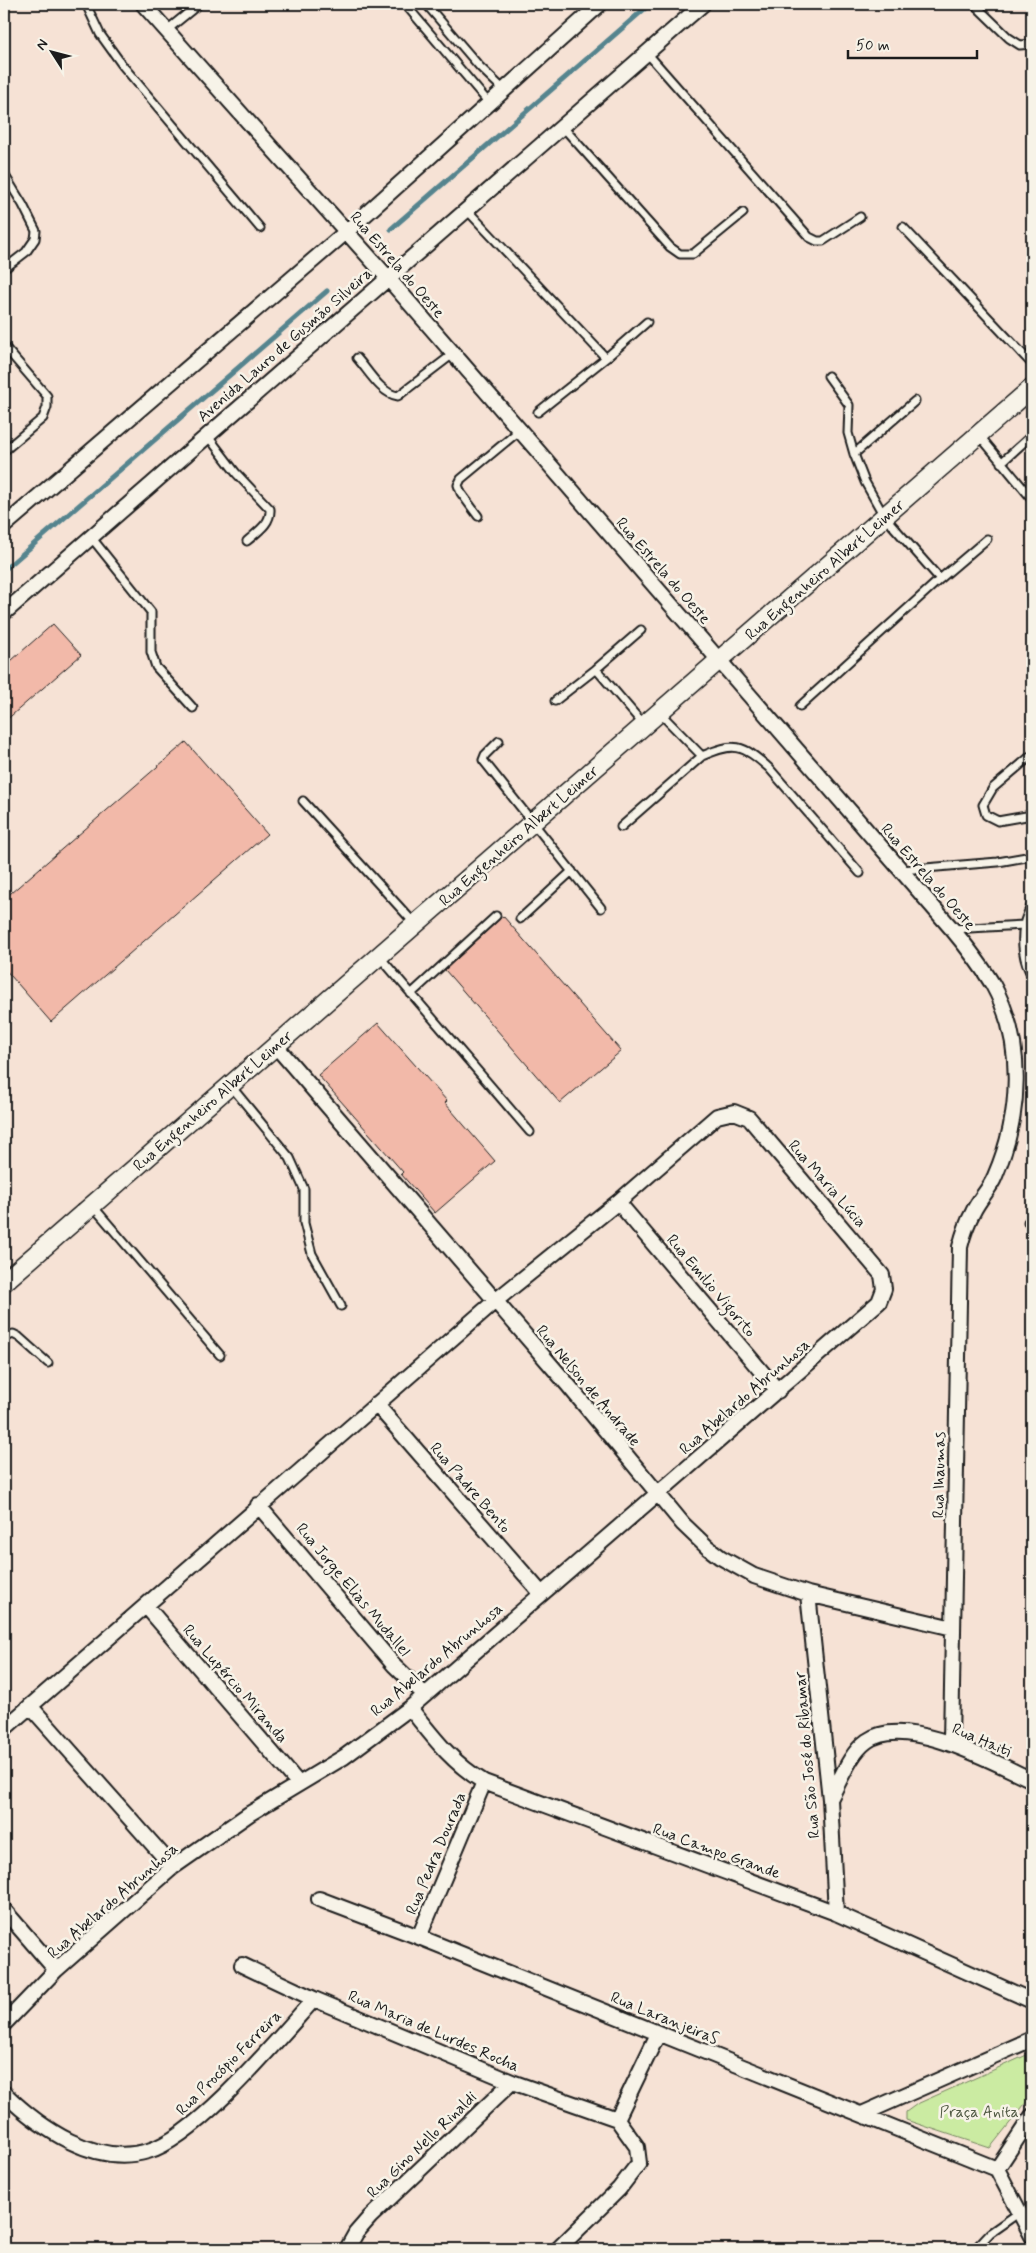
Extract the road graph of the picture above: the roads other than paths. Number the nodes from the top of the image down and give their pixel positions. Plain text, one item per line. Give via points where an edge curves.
1 (86, 4) edge
2 (143, 4) edge
3 (199, 4) edge
4 (405, 4) edge
5 (426, 4) edge
6 (600, 4) edge
7 (703, 4) edge
8 (974, 4) edge
9 (167, 30) junction
10 (1032, 44) edge
11 (646, 52) junction
12 (504, 90) junction
13 (489, 104) junction
14 (562, 126) junction
15 (4, 174) edge
16 (466, 209) junction
17 (743, 213) dead end
18 (860, 217) dead end
19 (904, 227) dead end
20 (260, 228) dead end
21 (346, 232) junction
22 (4, 269) edge
23 (387, 277) junction
24 (647, 322) dead end
25 (4, 346) edge
26 (453, 354) junction
27 (357, 358) dead end
28 (606, 358) junction
29 (1032, 364) edge
30 (828, 376) dead end
31 (1032, 388) edge
32 (915, 401) dead end
33 (538, 412) dead end
34 (520, 431) junction
35 (978, 434) junction
36 (207, 435) junction
37 (1032, 435) edge
38 (4, 451) edge
39 (854, 454) junction
40 (1001, 463) junction
41 (1032, 499) edge
42 (478, 516) dead end
43 (884, 516) junction
44 (4, 526) edge
45 (90, 537) junction
46 (987, 539) dead end
47 (247, 541) dead end
48 (940, 579) junction
49 (4, 612) edge
50 (641, 630) dead end
51 (719, 660) junction
52 (596, 669) junction
53 (555, 701) dead end
54 (800, 706) dead end
55 (193, 708) dead end
56 (659, 712) junction
57 (644, 725) junction
58 (499, 741) dead end
59 (1032, 755) edge
60 (702, 756) junction
61 (303, 801) dead end
62 (1032, 814) edge
63 (533, 822) junction
64 (620, 827) dead end
65 (1032, 856) edge
66 (900, 870) junction
67 (572, 871) junction
68 (860, 873) dead end
69 (1032, 903) edge
70 (601, 908) dead end
71 (496, 916) dead end
72 (520, 919) dead end
73 (415, 924) junction
74 (1024, 925) junction
75 (952, 929) junction
76 (379, 956) junction
77 (1032, 975) edge
78 (411, 994) junction
79 (276, 1045) junction
80 (230, 1085) junction
81 (530, 1132) dead end
82 (618, 1202) junction
83 (92, 1205) junction
84 (973, 1212) joint
85 (4, 1282) edge
86 (494, 1302) junction
87 (879, 1302) joint
88 (341, 1306) dead end
89 (4, 1338) edge
90 (220, 1355) dead end
91 (48, 1363) dead end
92 (778, 1391) junction
93 (376, 1404) junction
94 (657, 1494) junction
95 (258, 1505) junction
96 (541, 1593) junction
97 (808, 1594) junction
98 (146, 1606) junction
99 (952, 1628) junction
100 (424, 1694) junction
101 (30, 1706) junction
102 (410, 1708) junction
103 (4, 1728) edge
104 (950, 1742) junction
105 (1032, 1780) edge
106 (484, 1782) junction
107 (299, 1784) junction
108 (830, 1799) junction
109 (173, 1867) junction
110 (319, 1899) dead end
111 (4, 1910) edge
112 (836, 1913) junction
113 (418, 1937) junction
114 (242, 1965) dead end
115 (56, 1970) junction
116 (314, 1999) junction
117 (1032, 2000) edge
118 (4, 2024) edge
119 (658, 2034) junction
120 (1032, 2039) edge
121 (512, 2082) junction
122 (4, 2093) edge
123 (862, 2114) junction
124 (1032, 2116) edge
125 (616, 2119) junction
126 (997, 2169) junction
127 (1020, 2212) junction
128 (1032, 2236) edge
129 (347, 2249) edge
130 (558, 2249) edge
131 (975, 2249) edge

1 - 20 lane via 100,34 123,66
2 - 9 street, Rua Estrela do Oeste
3 - 9 lane
4 - 13 lane
5 - 12 lane
6 - 12 street
7 - 11 street, Avenida Lauro de Gusmão Silveira
8 - 10 lane via 1009,38 1020,45
9 - 21 street, Rua Estrela do Oeste
11 - 14 street, Avenida Lauro de Gusmão Silveira
11 - 18 lane via 808,237 817,242 823,240
12 - 13 street
13 - 21 street
14 - 16 street, Avenida Lauro de Gusmão Silveira
14 - 17 lane via 670,247 680,254 693,254
15 - 22 lane via 36,231 35,239 26,252
16 - 23 street, Avenida Lauro de Gusmão Silveira
16 - 28 lane
19 - 29 lane
21 - 23 street, Rua Estrela do Oeste
21 - 44 street
23 - 26 street, Rua Estrela do Oeste
23 - 36 street, Avenida Lauro de Gusmão Silveira
24 - 28 lane
25 - 38 lane via 47,396 43,418
26 - 27 lane via 398,396 385,391
26 - 34 street, Rua Estrela do Oeste
28 - 33 lane
30 - 39 lane via 849,405 848,433
31 - 35 street, Rua Engenheiro Albert Leimer
32 - 39 lane
34 - 42 lane via 458,485 460,493
34 - 51 street, Rua Estrela do Oeste
35 - 40 lane
35 - 43 street, Rua Engenheiro Albert Leimer
36 - 45 street, Avenida Lauro de Gusmão Silveira
36 - 47 lane via 236,473 270,509 267,524
37 - 40 lane
39 - 43 lane
40 - 41 lane
43 - 48 lane
43 - 51 street, Rua Engenheiro Albert Leimer
45 - 49 street, Avenida Lauro de Gusmão Silveira
45 - 55 lane via 151,612 151,652 156,666
46 - 48 lane
48 - 54 lane
50 - 52 lane
51 - 56 street, Rua Engenheiro Albert Leimer
51 - 66 street, Rua Estrela do Oeste
52 - 53 lane
52 - 57 lane
56 - 57 street, Rua Engenheiro Albert Leimer
56 - 60 lane
57 - 63 street, Rua Engenheiro Albert Leimer
58 - 63 lane via 483,760
59 - 62 lane via 993,788 984,805 986,815 998,821
60 - 64 lane
60 - 68 lane via 724,746 742,748 755,755
61 - 73 lane
63 - 67 lane
63 - 73 street, Rua Engenheiro Albert Leimer
65 - 66 lane
66 - 75 street, Rua Estrela do Oeste
67 - 70 lane
67 - 72 lane
69 - 74 lane
71 - 78 lane
73 - 76 street, Rua Engenheiro Albert Leimer
74 - 75 lane
74 - 77 lane via 1024,953
75 - 84 street, Rua Estrela do Oeste via 994,986 1014,1049 1017,1079 1008,1142 994,1178
76 - 78 lane
76 - 79 street, Rua Engenheiro Albert Leimer
78 - 81 lane
79 - 80 street, Rua Engenheiro Albert Leimer
79 - 86 street, Rua Nelson de Andrade
80 - 83 street, Rua Engenheiro Albert Leimer
80 - 88 lane via 290,1158 304,1189 304,1223 312,1254
82 - 86 street
82 - 87 street, Rua Maria Lúcia via 717,1116 734,1112 749,1118 882,1275 884,1289
82 - 92 street, Rua Emilio Vigorito
83 - 85 street, Rua Engenheiro Albert Leimer
83 - 90 lane
84 - 99 street, Rua Ihaumas via 962,1239 959,1259
86 - 93 street
86 - 94 street, Rua Nelson de Andrade via 568,1385
87 - 92 street, Rua Abelardo Abrunhosa
89 - 91 lane via 13,1334 19,1337
92 - 94 street, Rua Abelardo Abrunhosa
93 - 95 street
93 - 96 street, Rua Padre Bento
94 - 96 street, Rua Abelardo Abrunhosa
94 - 97 street, Rua Nelson de Andrade via 695,1537 720,1557 754,1576
95 - 98 street
95 - 100 street, Rua Jorge Elias Mudallel via 394,1665
96 - 100 street, Rua Abelardo Abrunhosa
97 - 99 street, Rua Nelson de Andrade
97 - 108 street, Rua São José do Ribamar
98 - 101 street
98 - 107 street, Rua Lupércio Miranda
99 - 104 street, Rua Ihaumas
100 - 102 street, Rua Abelardo Abrunhosa
101 - 103 street
101 - 109 street
102 - 106 street, Rua Campo Grande via 458,1765
102 - 107 street, Rua Abelardo Abrunhosa via 344,1758
104 - 105 street, Rua Haiti
104 - 108 street, Rua Haiti via 885,1732 873,1737 857,1752
106 - 112 street, Rua Campo Grande
106 - 113 street, Rua Pedra Dourada
107 - 109 street, Rua Abelardo Abrunhosa
108 - 112 street, Rua São José do Ribamar
109 - 115 street, Rua Abelardo Abrunhosa
110 - 113 street, Rua LaranjeiraS
111 - 115 street
112 - 117 street, Rua Campo Grande
113 - 119 street, Rua LaranjeiraS
114 - 116 street, Rua Maria de Lurdes Rocha
115 - 118 street, Rua Abelardo Abrunhosa
116 - 121 street, Rua Maria de Lurdes Rocha
116 - 122 street, Rua Procópio Ferreira via 211,2108 167,2143 148,2151 128,2155 100,2152 75,2144 44,2127
119 - 123 street, Rua LaranjeiraS
119 - 125 street
120 - 123 street
121 - 125 street, Rua Maria de Lurdes Rocha
121 - 129 street, Rua Gino Nello Rinaldi via 370,2217
123 - 126 street, Rua LaranjeiraS
124 - 126 street
125 - 130 street via 637,2147 639,2163 619,2188
126 - 127 street
127 - 128 street
127 - 131 lane via 990,2233

